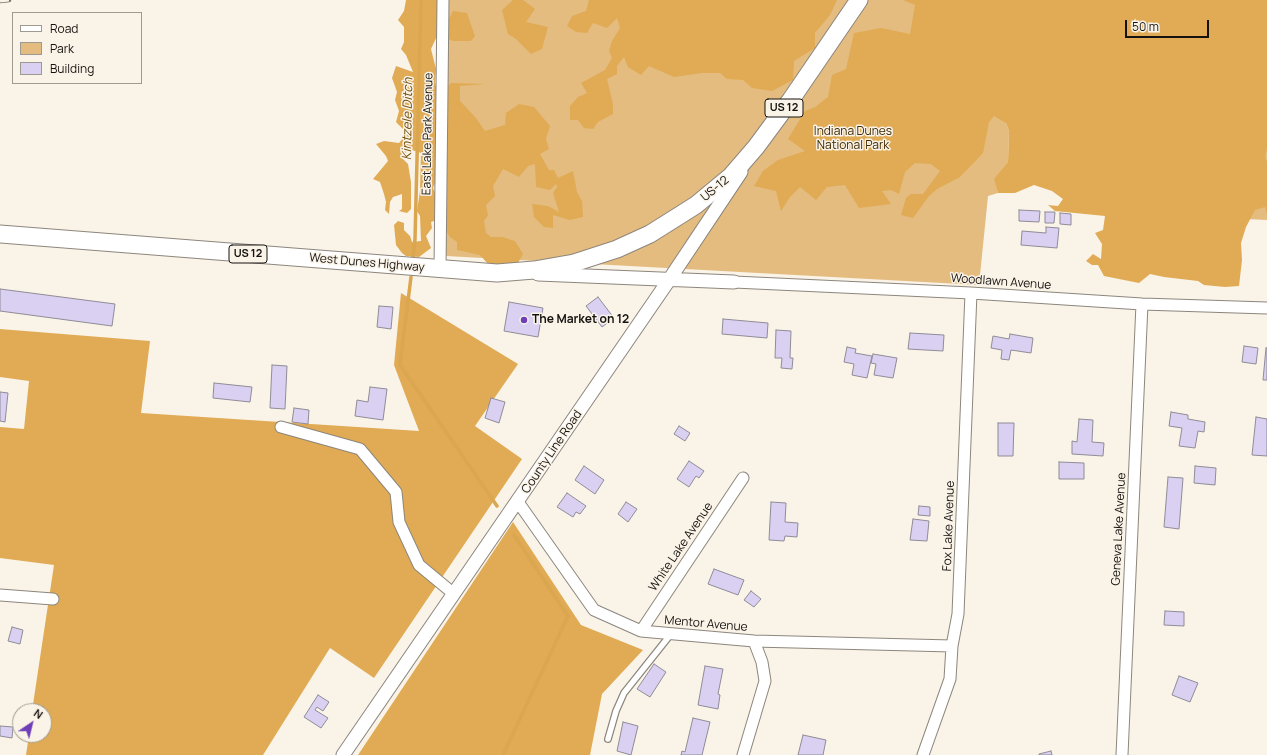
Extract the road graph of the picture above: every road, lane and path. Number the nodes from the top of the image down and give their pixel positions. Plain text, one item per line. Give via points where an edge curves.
1 (443, 0) edge
2 (859, 0) edge
3 (756, 147) junction
4 (0, 234) edge
5 (440, 269) junction
6 (497, 273) junction
7 (670, 280) junction
8 (734, 282) joint
9 (971, 293) junction
10 (1142, 304) junction
11 (1267, 308) edge
12 (281, 427) dead end
13 (743, 478) dead end
14 (518, 502) junction
15 (454, 594) junction
16 (0, 595) edge
17 (53, 599) dead end
18 (641, 631) junction
19 (672, 634) junction
20 (754, 641) junction
21 (952, 646) junction
22 (608, 739) dead end
23 (343, 755) edge
24 (743, 755) edge
25 (923, 755) edge
26 (1122, 755) edge

1 - 5 street, East Lake Park Avenue
2 - 3 main road, US-12 / US 12
3 - 6 main road, US-12 / US 12 via 714,191 650,234 574,263
3 - 7 street, County Line Road
4 - 5 main road, West Dunes Highway / US 12
5 - 6 main road, West Dunes Highway / US 12
6 - 7 street, West Dunes Highway
7 - 8 street, West Dunes Highway
7 - 14 street, County Line Road
8 - 9 street, Woodlawn Avenue
9 - 10 street, Woodlawn Avenue
9 - 21 street, Fox Lake Avenue via 958,614
10 - 11 street, Woodlawn Avenue
10 - 26 street, Geneva Lake Avenue
12 - 15 street via 360,449 396,492 399,522 419,565
13 - 18 street, White Lake Avenue
14 - 15 street, County Line Road
14 - 18 street, Mentor Avenue via 594,610
15 - 23 street, County Line Road
16 - 17 street
18 - 19 street, Mentor Avenue
19 - 20 street, Mentor Avenue
19 - 22 lane via 624,693
20 - 21 street, Mentor Avenue
20 - 24 street via 765,680
21 - 25 street, Fox Lake Avenue via 950,679

